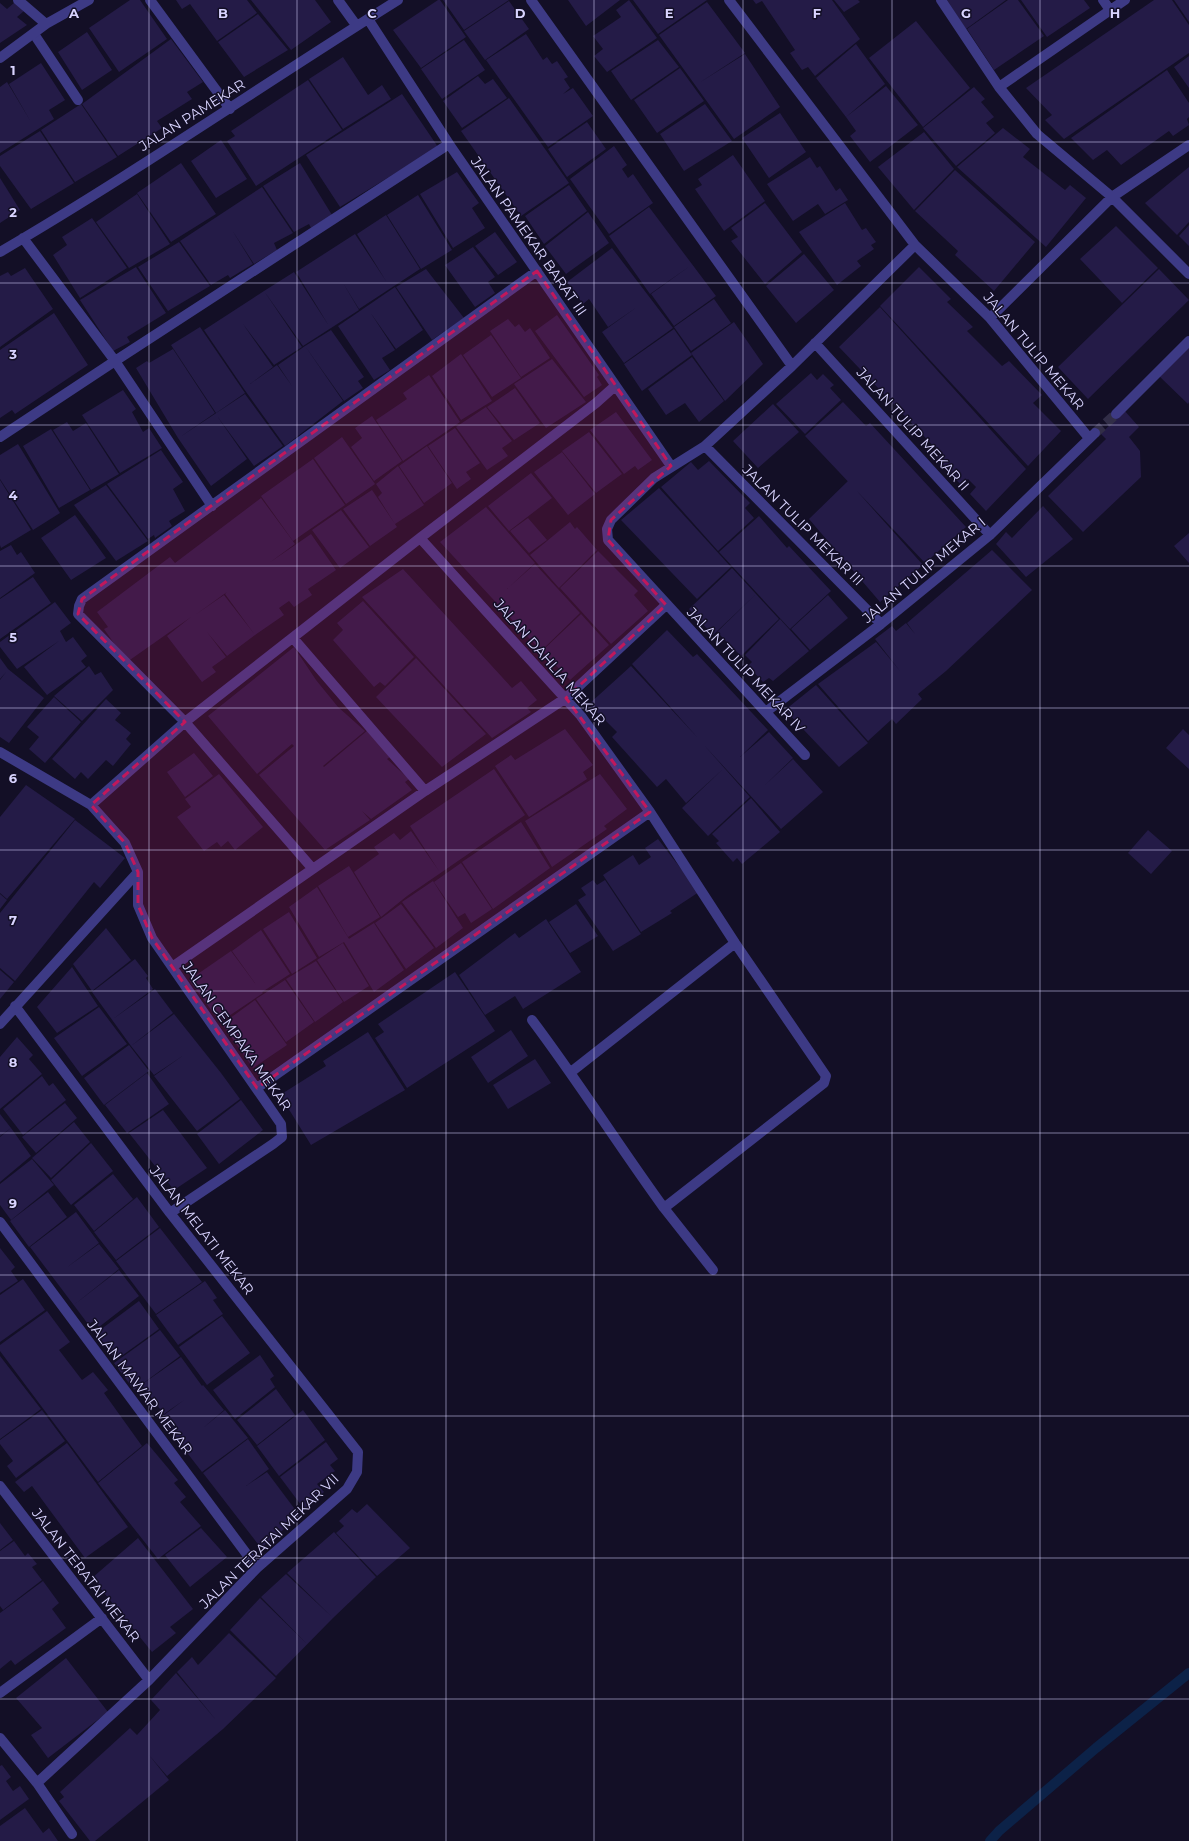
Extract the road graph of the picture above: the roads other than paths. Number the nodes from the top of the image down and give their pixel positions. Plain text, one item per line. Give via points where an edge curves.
1 (18, 0) edge
2 (89, 0) edge
3 (150, 0) edge
4 (338, 0) edge
5 (398, 0) edge
6 (531, 0) edge
7 (729, 0) edge
8 (941, 0) edge
9 (1103, 0) edge
10 (1124, 0) edge
11 (1110, 10) junction
12 (368, 19) junction
13 (46, 24) junction
14 (356, 25) junction
15 (34, 34) junction
16 (0, 58) edge
17 (999, 87) junction
18 (78, 100) dead end
19 (230, 109) junction
20 (449, 144) junction
21 (1189, 145) edge
22 (1112, 197) junction
23 (23, 238) junction
24 (915, 245) junction
25 (0, 252) edge
26 (537, 270) junction
27 (1189, 274) edge
28 (990, 318) junction
29 (1189, 341) edge
30 (815, 343) junction
31 (115, 361) junction
32 (792, 366) junction
33 (615, 386) junction
34 (1116, 414) tunnel mouth
35 (1092, 435) joint
36 (0, 437) edge
37 (705, 446) junction
38 (671, 466) junction
39 (212, 506) junction
40 (990, 535) junction
41 (420, 538) junction
42 (666, 605) junction
43 (881, 624) junction
44 (293, 638) junction
45 (566, 698) junction
46 (766, 711) junction
47 (185, 722) junction
48 (0, 753) edge
49 (805, 755) dead end
50 (425, 791) junction
51 (91, 805) junction
52 (650, 812) junction
53 (312, 868) junction
54 (138, 872) junction
55 (734, 943) junction
56 (172, 967) junction
57 (15, 1006) junction
58 (532, 1020) dead end
59 (0, 1024) edge
60 (571, 1072) junction
61 (257, 1088) junction
62 (664, 1208) junction
63 (170, 1213) junction
64 (0, 1222) edge
65 (712, 1270) dead end
66 (357, 1472) joint
67 (0, 1486) edge
68 (258, 1568) junction
69 (102, 1618) junction
70 (149, 1680) junction
71 (0, 1693) edge
72 (0, 1738) edge
73 (37, 1783) junction
74 (72, 1834) dead end

1 - 13 street
2 - 13 street
3 - 19 street
4 - 14 street
5 - 12 street, JALAN PAMEKAR
6 - 32 street
7 - 24 street, JALAN TULIP MEKAR
8 - 17 street
9 - 11 street
10 - 11 street
11 - 17 street
12 - 14 street, JALAN PAMEKAR
12 - 20 street, JALAN PAMEKAR BARAT III
13 - 15 street
14 - 19 street, JALAN PAMEKAR
15 - 16 street
15 - 18 street
17 - 22 street via 1037,134
19 - 23 street, JALAN PAMEKAR
20 - 26 street, JALAN PAMEKAR BARAT III
20 - 31 street
21 - 22 street
22 - 27 street
22 - 28 street
23 - 25 street, JALAN PAMEKAR
23 - 31 street
24 - 28 street, JALAN TULIP MEKAR
24 - 30 street, JALAN TULIP MEKAR IV
26 - 33 street, JALAN PAMEKAR BARAT III
26 - 39 street
28 - 35 street, JALAN TULIP MEKAR
29 - 34 street
30 - 32 street, JALAN TULIP MEKAR IV
30 - 40 street, JALAN TULIP MEKAR II
31 - 36 street
31 - 39 street
32 - 37 street, JALAN TULIP MEKAR IV
33 - 38 street, JALAN PAMEKAR BARAT III
33 - 41 street
35 - 40 street, JALAN TULIP MEKAR I
37 - 38 street, JALAN TULIP MEKAR IV
37 - 43 street, JALAN TULIP MEKAR III
38 - 42 street, JALAN TULIP MEKAR IV via 654,478 611,520 607,529 608,540
39 - 47 street via 82,599 78,614
40 - 43 street, JALAN TULIP MEKAR I
41 - 44 street
41 - 45 street, JALAN DAHLIA MEKAR
42 - 45 street
42 - 46 street, JALAN TULIP MEKAR IV
43 - 46 street, JALAN TULIP MEKAR I
44 - 47 street
44 - 50 street
45 - 50 street
45 - 52 street, JALAN DAHLIA MEKAR
46 - 49 street, JALAN TULIP MEKAR IV
47 - 51 street
47 - 53 street
48 - 51 street
50 - 53 street
51 - 54 street via 125,843
52 - 55 street, JALAN DAHLIA MEKAR
52 - 61 street
53 - 56 street
54 - 56 street, JALAN CEMPAKA MEKAR via 138,905 152,938
54 - 57 street
55 - 60 street
55 - 62 street, JALAN DAHLIA MEKAR via 826,1076 824,1083
56 - 61 street, JALAN CEMPAKA MEKAR
57 - 59 street
57 - 63 street, JALAN MELATI MEKAR
58 - 60 street
60 - 62 street
61 - 63 street, JALAN CEMPAKA MEKAR via 280,1124 282,1137
62 - 65 street
63 - 66 street, JALAN MELATI MEKAR via 358,1452
64 - 68 street, JALAN MAWAR MEKAR
66 - 68 street, JALAN TERATAI MEKAR VII via 347,1489
67 - 69 street, JALAN TERATAI MEKAR
68 - 70 street, JALAN TERATAI MEKAR VII
69 - 70 street, JALAN TERATAI MEKAR
69 - 71 street
70 - 73 street, JALAN TERATAI MEKAR VII
72 - 73 street
73 - 74 street

